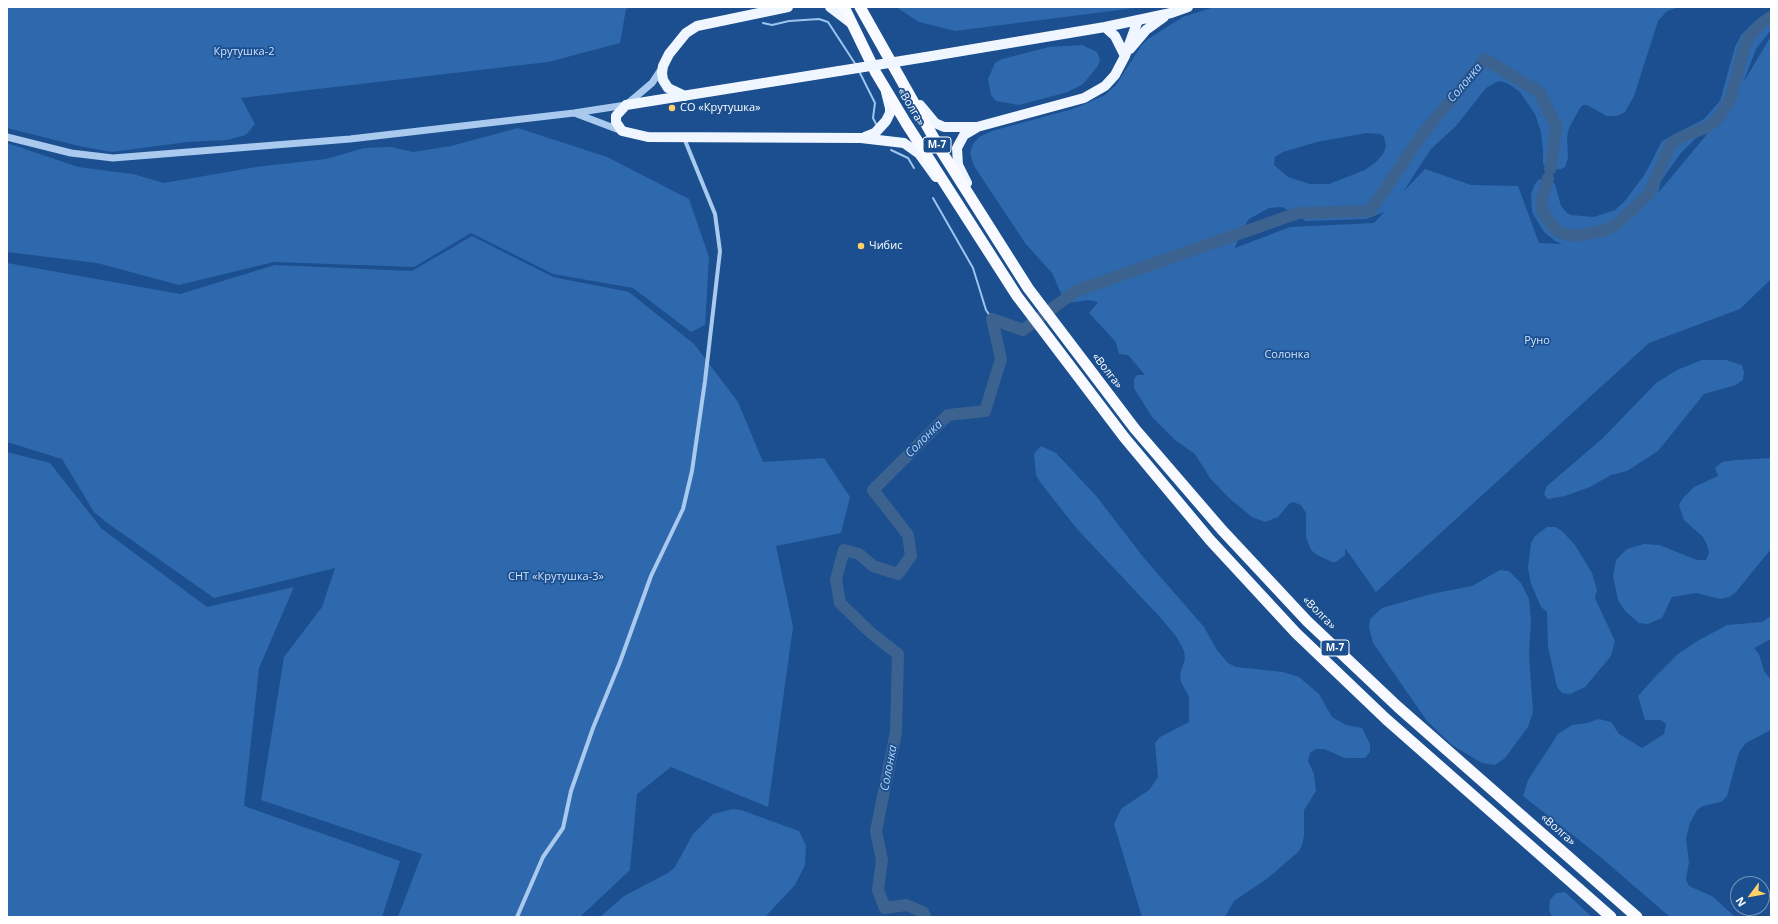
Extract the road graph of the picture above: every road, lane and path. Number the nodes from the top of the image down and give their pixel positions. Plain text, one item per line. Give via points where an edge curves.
1 (788, 7) edge
2 (830, 7) edge
3 (844, 7) edge
4 (860, 7) edge
5 (1188, 7) edge
6 (1171, 13) junction
7 (1138, 20) junction
8 (853, 25) junction
9 (1105, 27) junction
10 (1125, 56) junction
11 (663, 66) junction
12 (900, 81) junction
13 (885, 89) junction
14 (685, 96) junction
15 (888, 100) junction
16 (626, 105) junction
17 (574, 113) junction
18 (977, 127) junction
19 (622, 131) junction
20 (7, 137) edge
21 (684, 138) junction
22 (861, 138) junction
23 (918, 153) junction
24 (942, 182) junction
25 (977, 207) junction
26 (517, 917) edge
27 (1611, 917) edge
28 (1637, 917) edge

1 - 11 main road via 697,26 677,43
2 - 8 main road
3 - 8 highway, «Волга» / М-7
4 - 12 highway, «Волга» / М-7
5 - 6 main road
6 - 7 main road
6 - 10 main road via 1146,30
7 - 9 main road
7 - 10 main road
8 - 13 highway, «Волга» / М-7
9 - 10 main road via 1115,36
9 - 14 main road, bridge
10 - 18 main road via 1110,82 1093,94
11 - 14 main road via 665,85
11 - 16 street via 652,83
12 - 18 main road via 934,123 951,128
12 - 25 highway, «Волга» / М-7
13 - 15 main road
13 - 24 highway, «Волга» / М-7
14 - 16 main road
15 - 22 main road via 890,114 884,125 875,133
15 - 23 main road
16 - 17 street
16 - 19 main road via 616,116 616,122
17 - 19 street
17 - 20 street via 350,139 113,158 71,154
18 - 25 main road via 964,135 956,153 958,164
19 - 21 main road via 648,137
21 - 22 main road
21 - 26 street via 715,214 720,251 692,471 683,509 651,576 591,735 571,791 563,828 543,857
22 - 23 main road via 904,144
23 - 24 main road
24 - 27 highway, «Волга» / М-7 via 1017,296 1058,352 1124,437 1210,540 1296,633 1386,719
25 - 28 highway, «Волга» / М-7 via 1028,288 1069,344 1135,429 1222,530 1307,621 1398,707

